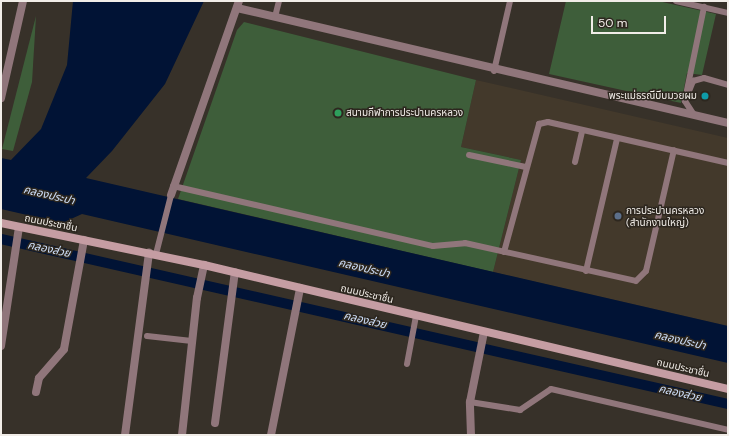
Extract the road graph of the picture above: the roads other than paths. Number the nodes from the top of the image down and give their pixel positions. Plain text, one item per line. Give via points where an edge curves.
1 (23, 1) edge
2 (279, 1) edge
3 (510, 1) edge
4 (676, 1) edge
5 (238, 4) edge
6 (704, 7) junction
7 (728, 13) edge
8 (275, 17) junction
9 (494, 71) junction
10 (728, 85) edge
11 (687, 90) junction
12 (1, 98) edge
13 (697, 116) junction
14 (728, 123) edge
15 (582, 130) junction
16 (617, 139) junction
17 (674, 150) junction
18 (469, 155) dead end
19 (575, 162) dead end
20 (728, 163) edge
21 (526, 168) junction
22 (173, 186) junction
23 (170, 195) joint
24 (1, 223) edge
25 (19, 227) junction
26 (84, 240) junction
27 (504, 252) junction
28 (152, 253) junction
29 (204, 265) junction
30 (586, 271) junction
31 (235, 272) junction
32 (300, 288) junction
33 (415, 319) junction
34 (484, 332) junction
35 (147, 336) dead end
36 (192, 341) junction
37 (1, 346) edge
38 (406, 364) dead end
39 (728, 388) edge
40 (36, 392) dead end
41 (470, 402) junction
42 (215, 422) dead end
43 (728, 430) edge
44 (125, 435) edge
45 (182, 435) edge
46 (271, 435) edge
47 (471, 435) edge

1 - 12 street
2 - 8 lane
3 - 9 lane
4 - 6 lane
5 - 8 street
5 - 22 street
6 - 7 lane
6 - 11 lane
8 - 9 street
9 - 13 street
10 - 11 lane via 701,78 693,81
11 - 13 lane via 686,107
13 - 14 street
15 - 16 lane
15 - 19 lane
15 - 21 lane via 548,122 539,124
16 - 17 lane
16 - 30 lane
17 - 20 lane
17 - 30 lane via 643,278 636,281
18 - 21 lane
21 - 27 lane
22 - 23 street
22 - 27 lane via 433,246 465,243
23 - 28 lane via 160,237
24 - 25 main road, ถนนประชาชื่น
25 - 26 main road, ถนนประชาชื่น
25 - 37 street
26 - 28 main road, ถนนประชาชื่น
26 - 40 street via 64,349 39,378
27 - 30 lane
28 - 29 main road, ถนนประชาชื่น
28 - 44 street via 143,281
29 - 31 main road, ถนนประชาชื่น
29 - 36 street
31 - 32 main road, ถนนประชาชื่น
31 - 42 street
32 - 33 main road, ถนนประชาชื่น
32 - 46 street via 292,318
33 - 34 main road, ถนนประชาชื่น
33 - 38 lane
34 - 39 main road, ถนนประชาชื่น
34 - 41 street
35 - 36 lane
36 - 45 street
41 - 43 lane via 520,410 530,406 549,389
41 - 47 street

